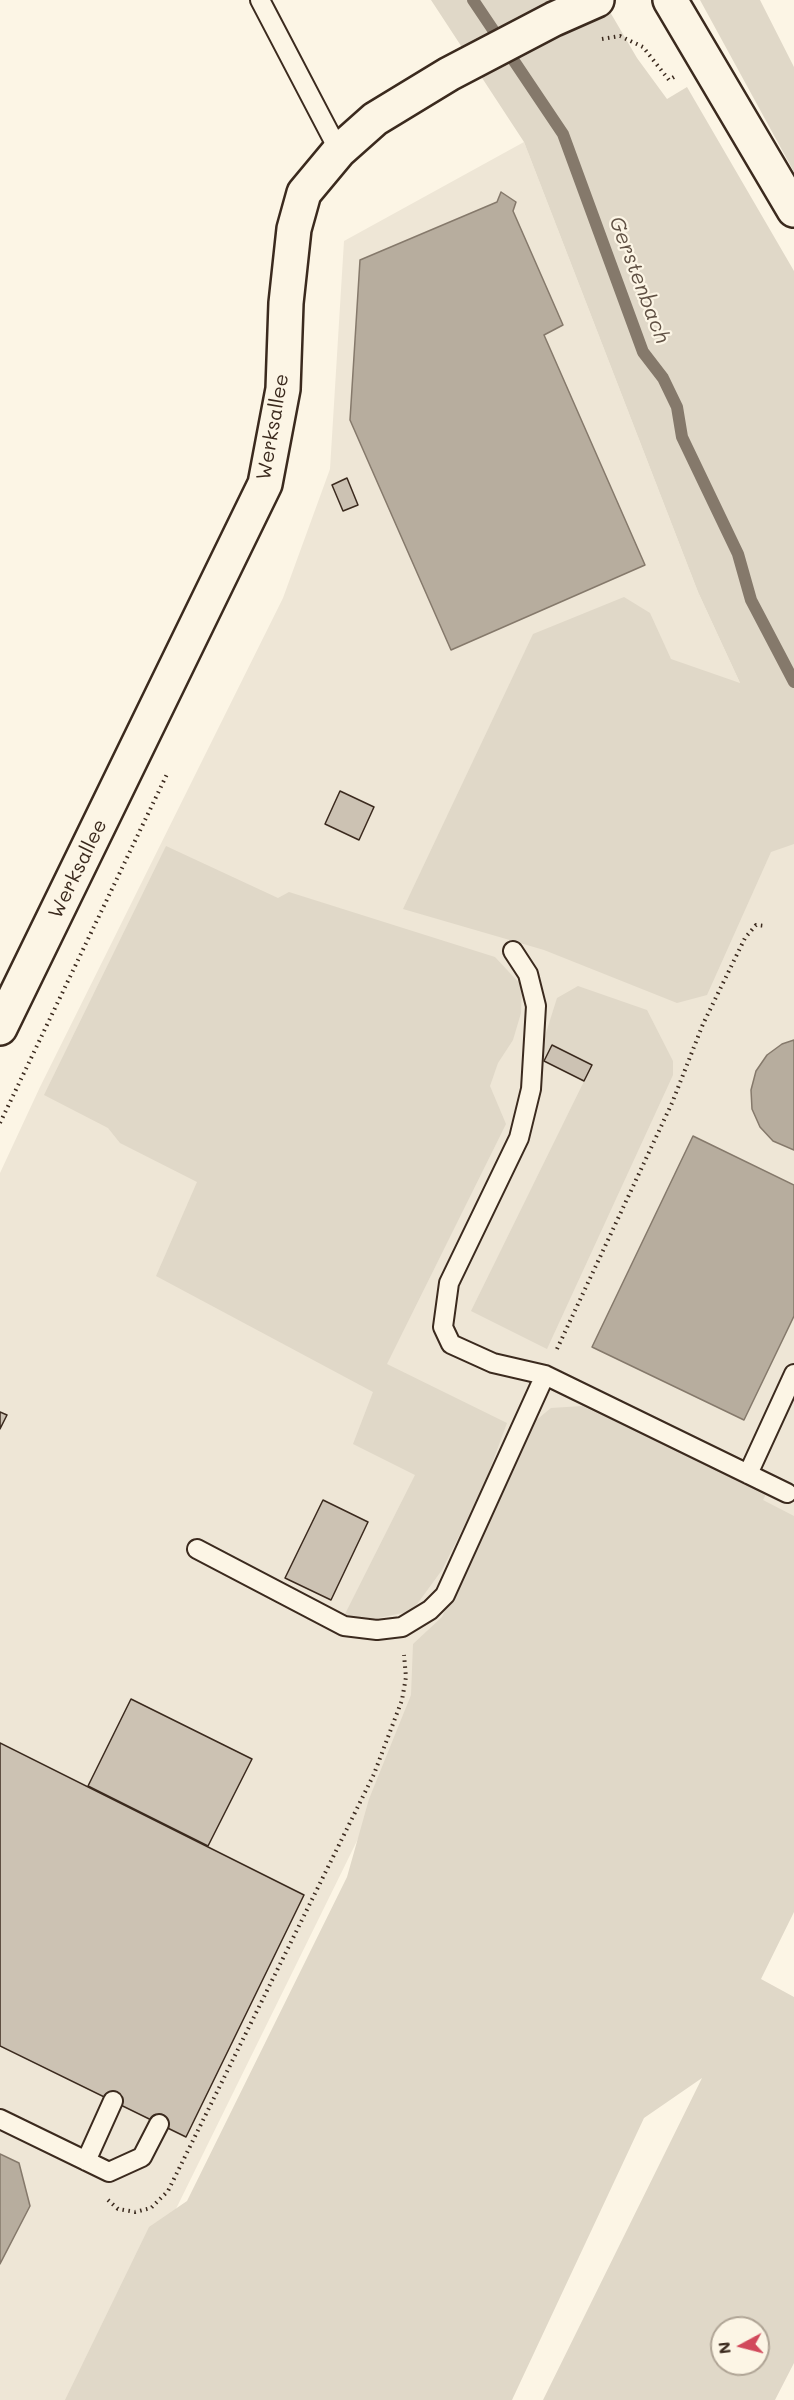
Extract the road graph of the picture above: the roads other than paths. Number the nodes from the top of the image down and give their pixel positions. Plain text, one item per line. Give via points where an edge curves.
1 (260, 0) edge
2 (597, 0) edge
3 (670, 0) edge
4 (339, 151) junction
5 (794, 210) edge
6 (513, 951) dead end
7 (0, 1028) edge
8 (794, 1374) edge
9 (546, 1375) junction
10 (748, 1474) junction
11 (787, 1493) dead end
12 (197, 1549) dead end
13 (113, 2101) dead end
14 (0, 2120) edge
15 (159, 2124) dead end
16 (86, 2161) junction

1 - 4 lane
2 - 4 street, Werksallee via 449,74 375,119
3 - 5 street
4 - 7 street, Werksallee via 304,193 294,229 286,303 284,389 265,484
6 - 9 lane via 528,974 536,1006 531,1089 519,1138 449,1283 443,1327 452,1344 493,1363
8 - 10 lane
9 - 10 lane
9 - 12 lane via 446,1595 402,1627 377,1630 344,1626
10 - 11 lane
13 - 16 lane
14 - 16 lane
15 - 16 lane via 142,2157 109,2172

